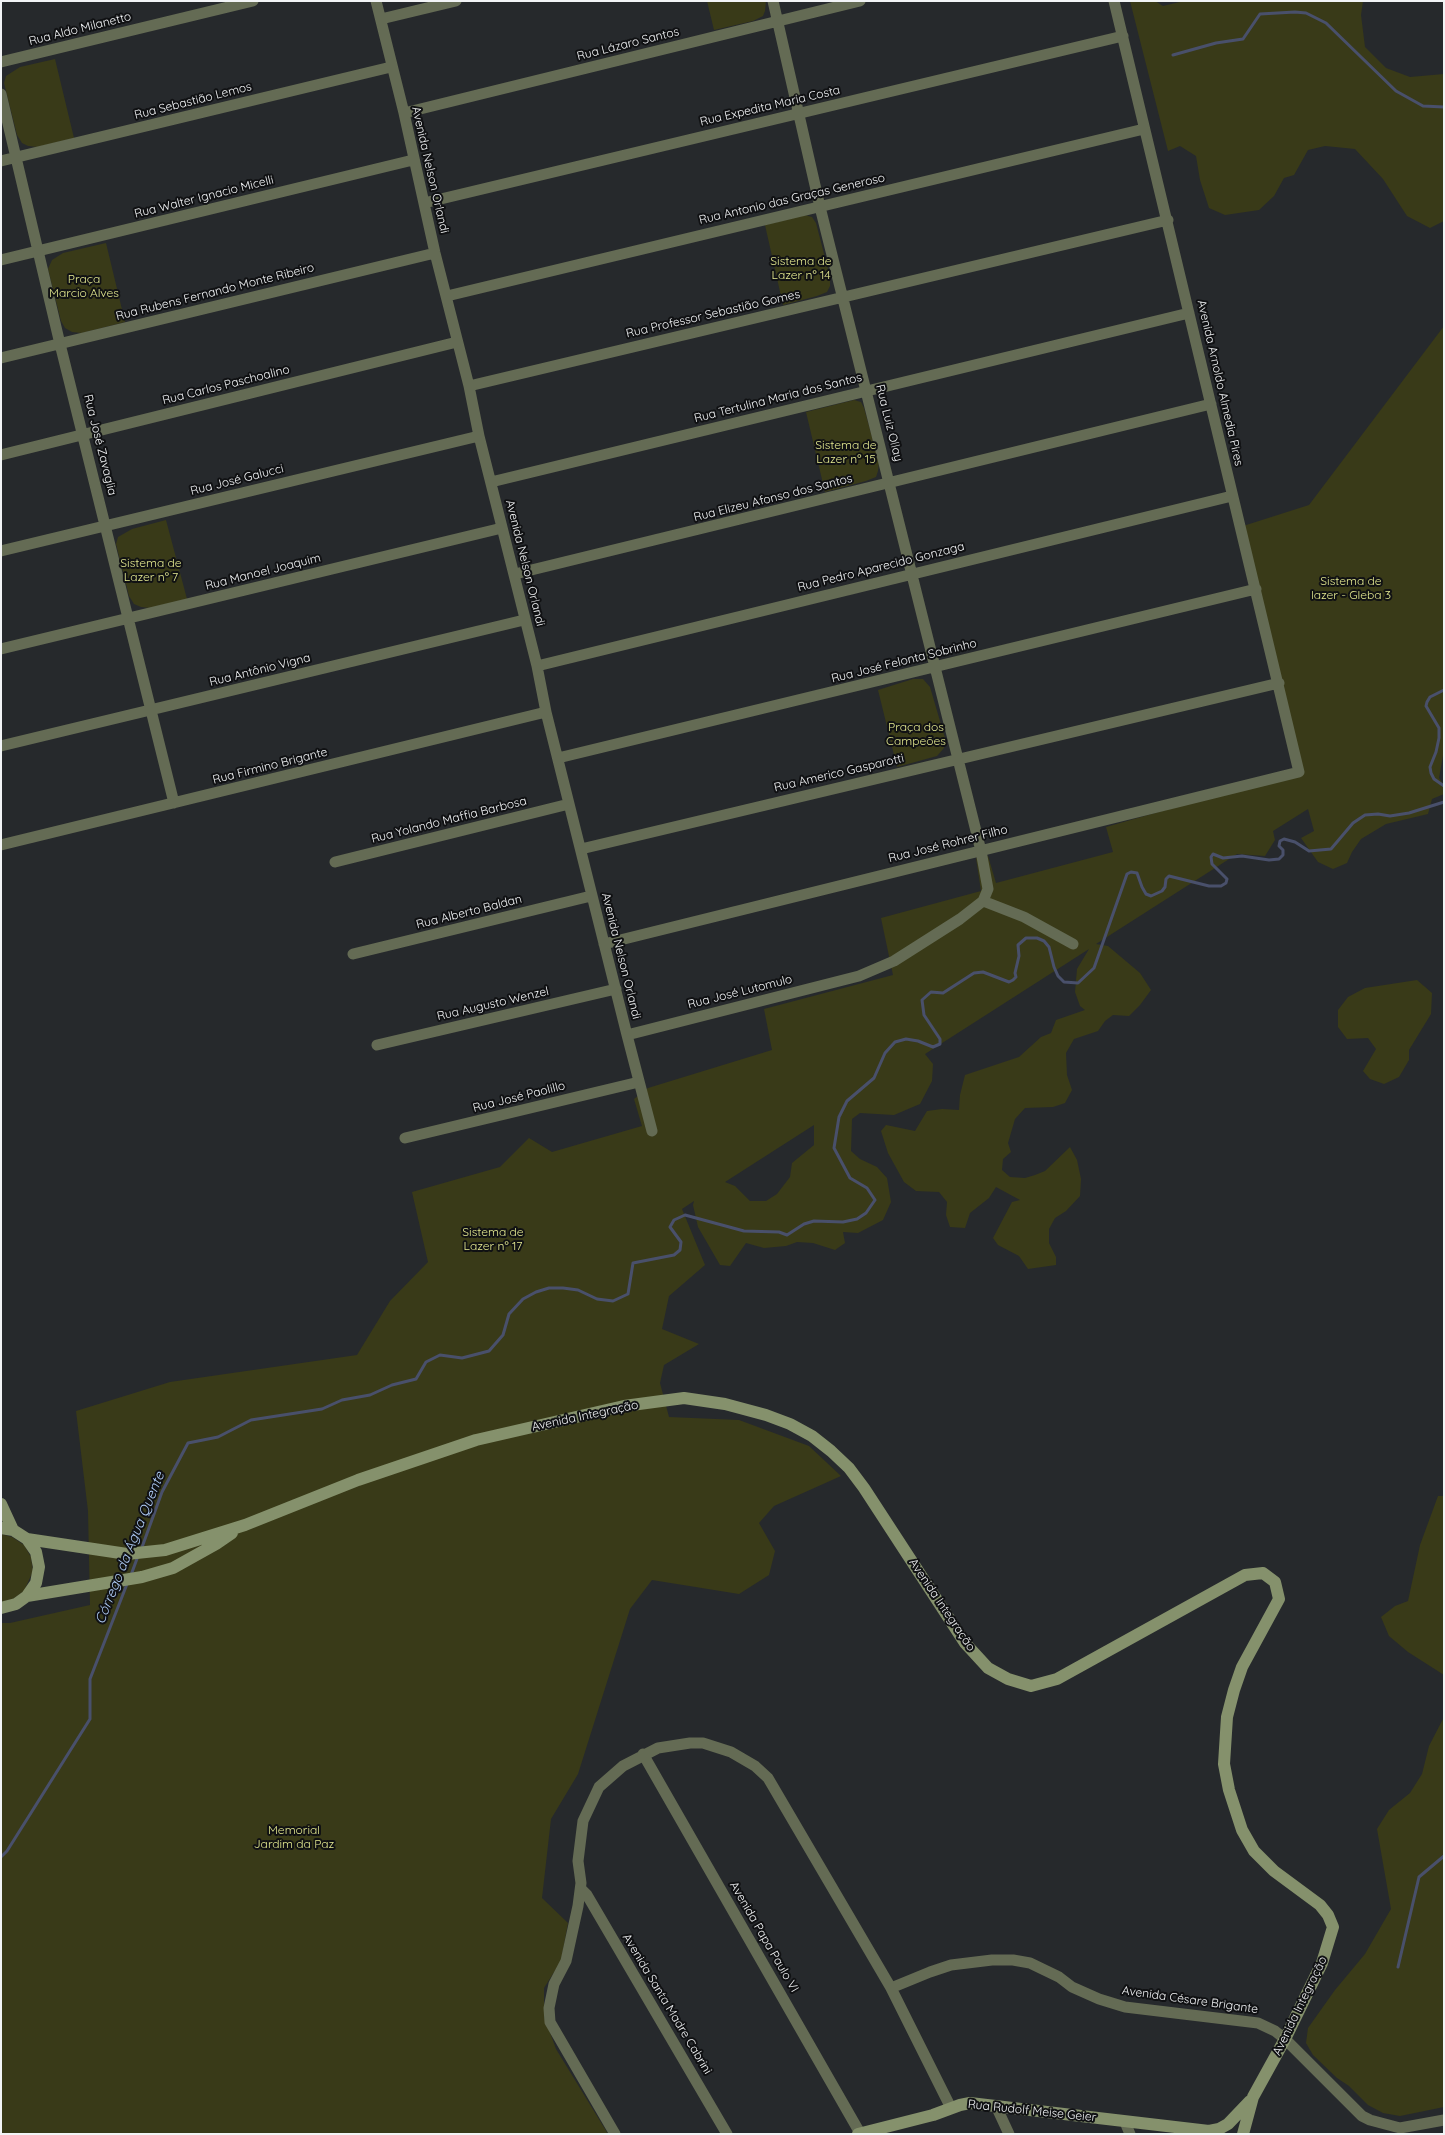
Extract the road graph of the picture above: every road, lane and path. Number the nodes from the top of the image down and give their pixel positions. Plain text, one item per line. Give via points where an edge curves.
1 (254, 1) edge
2 (376, 1) edge
3 (456, 1) edge
4 (773, 1) edge
5 (860, 1) edge
6 (1114, 1) edge
7 (381, 19) junction
8 (777, 21) junction
9 (1122, 36) junction
10 (1, 62) edge
11 (391, 67) junction
12 (1, 94) edge
13 (404, 113) junction
14 (799, 113) junction
15 (1144, 129) junction
16 (16, 157) junction
17 (412, 160) junction
18 (1, 161) edge
19 (424, 203) junction
20 (820, 207) junction
21 (1168, 220) junction
22 (39, 251) junction
23 (434, 253) junction
24 (1, 260) edge
25 (447, 296) junction
26 (844, 298) junction
27 (1189, 313) junction
28 (458, 342) junction
29 (60, 344) junction
30 (1, 358) edge
31 (469, 386) junction
32 (867, 391) junction
33 (1211, 404) junction
34 (84, 435) junction
35 (479, 436) junction
36 (1, 456) edge
37 (491, 482) junction
38 (889, 484) junction
39 (1232, 496) junction
40 (106, 526) junction
41 (502, 528) junction
42 (1, 551) edge
43 (515, 574) junction
44 (912, 574) junction
45 (1256, 589) junction
46 (128, 619) junction
47 (524, 620) junction
48 (1, 649) edge
49 (537, 666) junction
50 (936, 667) junction
51 (1279, 683) junction
52 (150, 711) junction
53 (546, 712) junction
54 (1, 746) edge
55 (558, 758) junction
56 (958, 759) junction
57 (1299, 772) joint
58 (174, 803) junction
59 (569, 804) junction
60 (1, 845) edge
61 (580, 849) junction
62 (981, 850) junction
63 (335, 862) dead end
64 (591, 896) junction
65 (983, 901) junction
66 (604, 944) junction
67 (1073, 944) dead end
68 (353, 954) dead end
69 (616, 989) junction
70 (626, 1035) junction
71 (377, 1045) dead end
72 (639, 1082) junction
73 (652, 1130) dead end
74 (405, 1138) dead end
75 (1, 1504) edge
76 (245, 1524) junction
77 (7, 1529) edge
78 (27, 1539) junction
79 (28, 1596) junction
80 (1, 1608) edge
81 (643, 1754) junction
82 (581, 1889) junction
83 (891, 1988) junction
84 (1285, 2038) junction
85 (1253, 2097) junction
86 (996, 2106) junction
87 (951, 2108) junction
88 (1444, 2120) edge
89 (1125, 2122) junction
90 (1212, 2132) edge
91 (615, 2134) edge
92 (728, 2134) edge
93 (859, 2134) edge
94 (1009, 2134) edge
95 (1130, 2134) edge
96 (1243, 2134) edge

1 - 10 street, Rua Aldo Milanetto
2 - 7 street, Avenida Nelson Orlandi
3 - 7 street
4 - 8 street, Rua Luiz Ollay
5 - 8 street, Rua Lázaro Santos
6 - 9 street, Avenida Arnoldo Almedia Pires
7 - 11 street, Avenida Nelson Orlandi
8 - 13 street, Rua Lázaro Santos
8 - 14 street, Rua Luiz Ollay
9 - 14 street, Rua Expedita Maria Costa
9 - 15 street, Avenida Arnoldo Almedia Pires
11 - 13 street, Avenida Nelson Orlandi
11 - 16 street, Rua Sebastião Lemos
12 - 16 street, Rua José Zavaglia
13 - 17 street, Avenida Nelson Orlandi
14 - 19 street, Rua Expedita Maria Costa
14 - 20 street, Rua Luiz Ollay
15 - 20 street, Rua Antonio das Graças Generoso
15 - 21 street, Avenida Arnoldo Almedia Pires
16 - 18 street, Rua Sebastião Lemos
16 - 22 street, Rua José Zavaglia
17 - 19 street, Avenida Nelson Orlandi
17 - 22 street, Rua Walter Ignacio Micelli
19 - 23 street, Avenida Nelson Orlandi
20 - 25 street, Rua Antonio das Graças Generoso
20 - 26 street, Rua Luiz Ollay
21 - 26 street, Rua Professor Sebastião Gomes
21 - 27 street, Avenida Arnoldo Almedia Pires
22 - 24 street, Rua Walter Ignacio Micelli
22 - 29 street, Rua José Zavaglia
23 - 25 street, Avenida Nelson Orlandi
23 - 29 street, Rua Rubens Fernando Monte Ribeiro
25 - 28 street, Avenida Nelson Orlandi
26 - 31 street, Rua Professor Sebastião Gomes
26 - 32 street, Rua Luiz Ollay
27 - 32 street, Rua Tertulina Maria dos Santos
27 - 33 street, Avenida Arnoldo Almedia Pires
28 - 31 street, Avenida Nelson Orlandi
28 - 34 street, Rua Carlos Paschoalino
29 - 30 street, Rua Rubens Fernando Monte Ribeiro
29 - 34 street, Rua José Zavaglia
31 - 35 street, Avenida Nelson Orlandi
32 - 37 street, Rua Tertulina Maria dos Santos
32 - 38 street, Rua Luiz Ollay
33 - 38 street, Rua Elizeu Afonso dos Santos
33 - 39 street, Avenida Arnoldo Almedia Pires
34 - 36 street, Rua Carlos Paschoalino
34 - 40 street, Rua José Zavaglia
35 - 37 street, Avenida Nelson Orlandi
35 - 40 street, Rua José Galucci
37 - 41 street, Avenida Nelson Orlandi
38 - 43 street, Rua Elizeu Afonso dos Santos
38 - 44 street, Rua Luiz Ollay
39 - 44 street, Rua Pedro Aparecido Gonzaga
39 - 45 street, Avenida Arnoldo Almedia Pires
40 - 42 street, Rua José Galucci
40 - 46 street, Rua José Zavaglia
41 - 43 street, Avenida Nelson Orlandi
41 - 46 street, Rua Manoel Joaquim
43 - 47 street, Avenida Nelson Orlandi
44 - 49 street, Rua Pedro Aparecido Gonzaga
44 - 50 street, Rua Luiz Ollay
45 - 50 street, Rua José Felonta Sobrinho
45 - 51 street, Avenida Arnoldo Almedia Pires
46 - 48 street, Rua Manoel Joaquim
46 - 52 street, Rua José Zavaglia
47 - 49 street, Avenida Nelson Orlandi
47 - 52 street, Rua Antônio Vigna
49 - 53 street, Avenida Nelson Orlandi
50 - 55 street, Rua José Felonta Sobrinho
50 - 56 street, Rua Luiz Ollay
51 - 56 street, Rua Americo Gasparotti
51 - 57 street, Avenida Arnoldo Almedia Pires
52 - 54 street, Rua Antônio Vigna
52 - 58 street, Rua José Zavaglia
53 - 55 street, Avenida Nelson Orlandi
53 - 58 street, Rua Firmino Brigante
55 - 59 street, Avenida Nelson Orlandi
56 - 61 street, Rua Americo Gasparotti
56 - 62 street, Rua Luiz Ollay
57 - 62 street, Rua José Rohrer Filho
58 - 60 street, Rua Firmino Brigante
59 - 61 street, Avenida Nelson Orlandi
59 - 63 street, Rua Yolando Maffia Barbosa
61 - 64 street, Avenida Nelson Orlandi
62 - 65 street, Rua Luiz Ollay via 988,889
62 - 66 street, Rua José Rohrer Filho
64 - 66 street, Avenida Nelson Orlandi
64 - 68 street, Rua Alberto Baldan
65 - 67 street via 1024,917
65 - 70 street, Rua José Lutomulo via 894,961 859,976
66 - 69 street, Avenida Nelson Orlandi
69 - 70 street, Avenida Nelson Orlandi
69 - 71 street, Rua Augusto Wenzel
70 - 72 street, Avenida Nelson Orlandi
72 - 73 street, Avenida Nelson Orlandi
72 - 74 street, Rua José Paolillo
75 - 77 main road
76 - 78 main road, Avenida Integração via 164,1550 147,1552 132,1553
76 - 79 main road, Avenida Integração via 173,1568 122,1581
76 - 84 main road, Avenida Integração via 358,1480 476,1440 624,1406 684,1398 726,1404 766,1415 804,1432 832,1450 864,1488 965,1643 988,1668 1031,1686 1056,1679 1245,1575 1264,1573 1275,1582 1279,1599 1242,1667 1234,1690 1227,1717 1225,1772 1242,1830 1254,1851 1320,1905 1333,1927 1322,1963
77 - 78 main road
78 - 79 main road via 36,1552 39,1567 36,1582
79 - 80 main road, Avenida Integração
81 - 82 street via 623,1766 591,1800 579,1845
81 - 83 street via 676,1744 703,1743 731,1752 768,1778
81 - 93 street, Avenida Papa Paulo VI
82 - 91 street via 566,1961 551,1993 550,2022
82 - 92 street, Avenida Santa Madre Cabrini
83 - 84 street, Avenida Césare Brigante via 951,1965 1012,1960 1030,1963 1099,1999 1138,2009 1258,2023
83 - 87 street
84 - 85 main road, Avenida Integração
84 - 88 street, Avenida Césare Brigante via 1362,2116 1400,2128
85 - 90 main road, Avenida Integração via 1228,2124
85 - 96 main road, Avenida Integração
86 - 87 main road, Rua Rudolf Meise Geier via 970,2103
86 - 89 main road, Rua Rudolf Meise Geier
86 - 94 street
87 - 93 main road, Rua Rudolf Meise Geier
89 - 90 main road, Rua Rudolf Meise Geier
89 - 95 street

